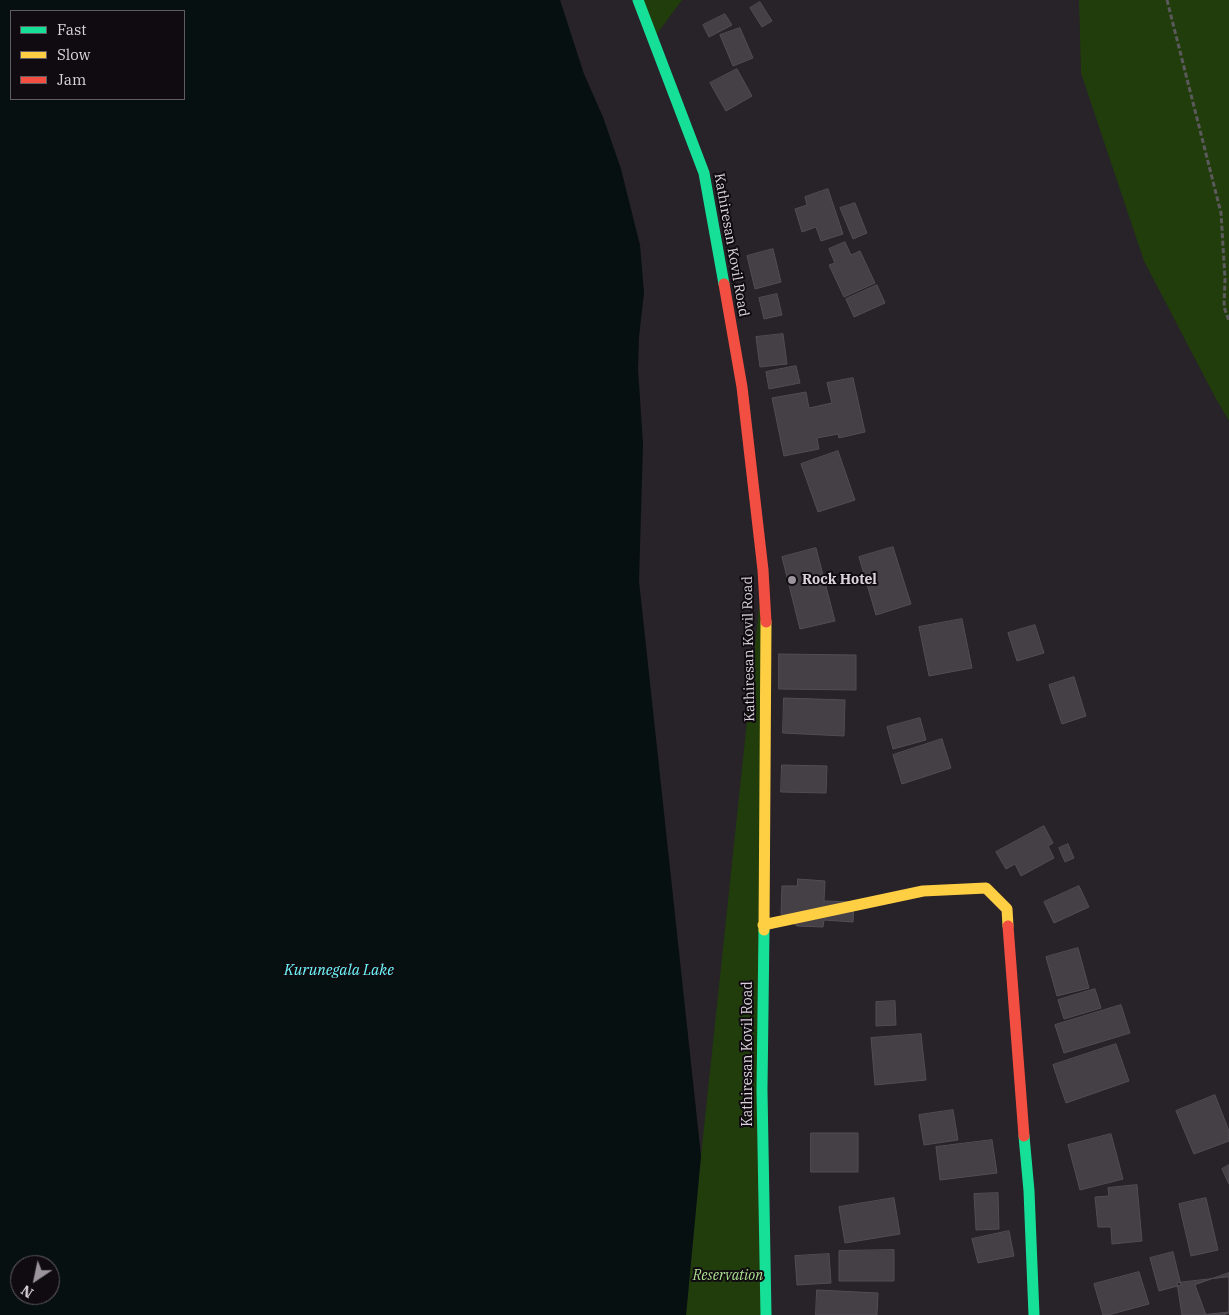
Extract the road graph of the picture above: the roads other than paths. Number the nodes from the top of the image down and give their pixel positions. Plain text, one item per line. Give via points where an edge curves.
1 (638, 0) edge
2 (764, 926) junction
3 (766, 1315) edge
4 (1034, 1315) edge

1 - 2 street, Kathiresan Kovil Road via 704,173 742,387 763,570 766,632
2 - 3 street, Kathiresan Kovil Road via 762,1090
2 - 4 street via 923,892 986,888 1007,909 1029,1191

